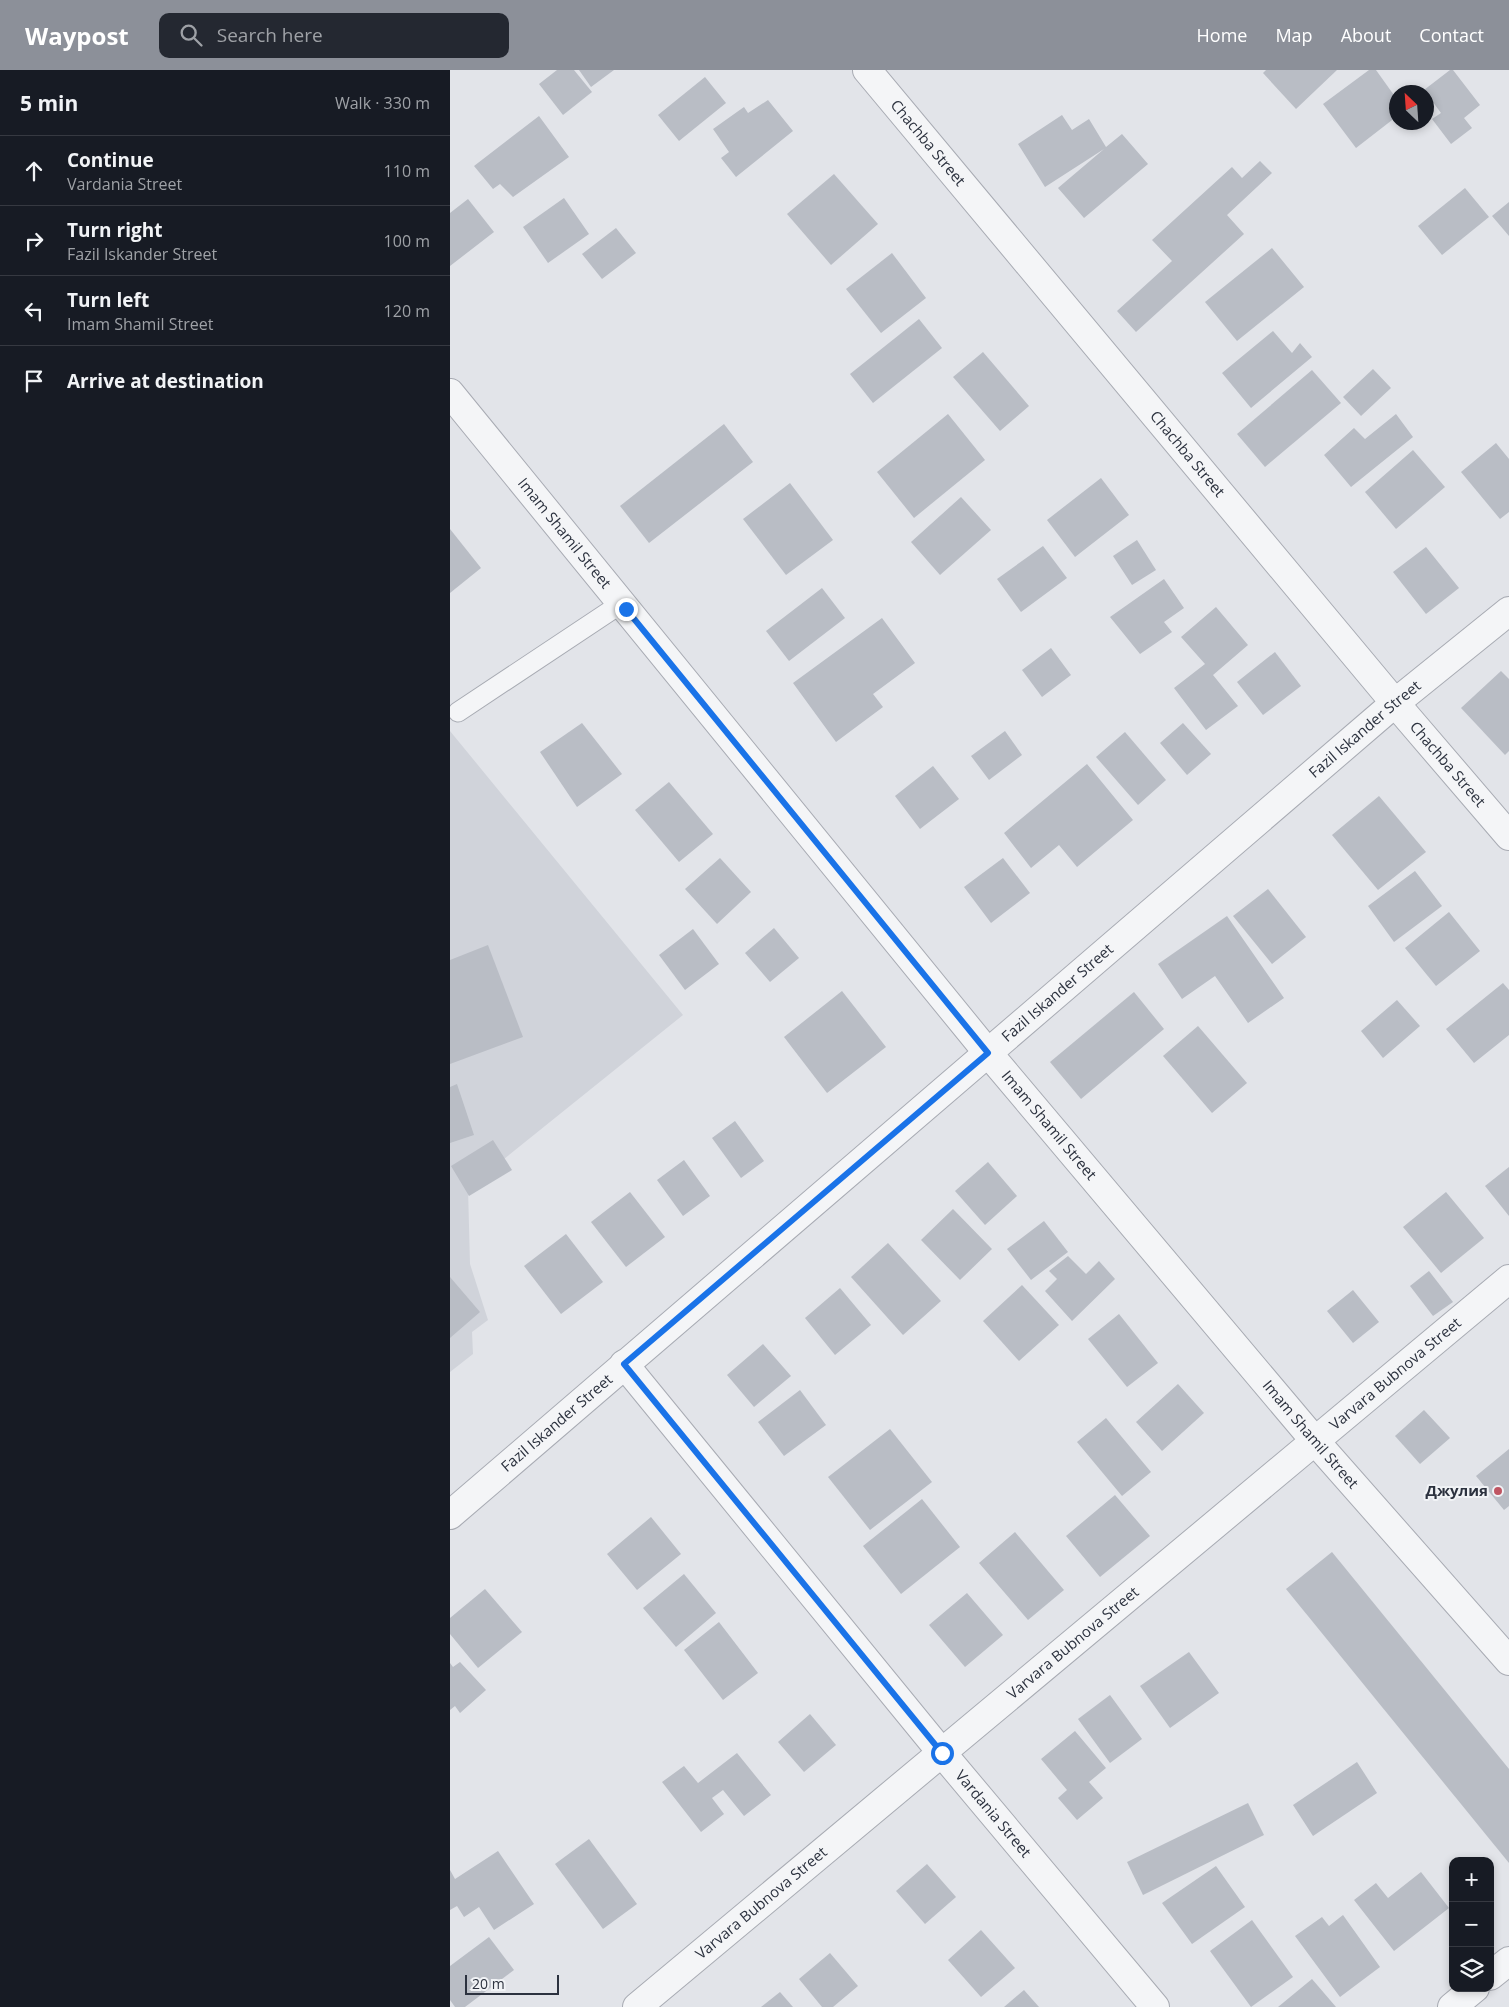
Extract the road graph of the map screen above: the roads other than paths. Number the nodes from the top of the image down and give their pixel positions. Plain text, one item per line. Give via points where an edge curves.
1 (867, 70) edge
2 (450, 392) edge
3 (622, 603) junction
4 (1509, 611) edge
5 (1395, 703) junction
6 (458, 712) dead end
7 (1509, 836) edge
8 (988, 1053) junction
9 (1509, 1279) edge
10 (624, 1364) junction
11 (1315, 1441) junction
12 (450, 1515) edge
13 (1509, 1661) edge
14 (942, 1753) junction
15 (1509, 1961) edge
16 (1494, 1973) edge
17 (1470, 1992) edge
18 (637, 2007) edge
19 (1154, 2007) edge
20 (1452, 2007) edge

1 - 5 street, Chachba Street
2 - 3 street, Imam Shamil Street
3 - 6 lane
3 - 8 street, Imam Shamil Street
4 - 5 street, Fazil Iskander Street
5 - 7 street, Chachba Street
5 - 8 street, Fazil Iskander Street
8 - 10 street, Fazil Iskander Street
8 - 11 street, Imam Shamil Street
9 - 11 street, Varvara Bubnova Street
10 - 12 street, Fazil Iskander Street
10 - 14 street, Vardania Street
11 - 13 street, Imam Shamil Street
11 - 14 street, Varvara Bubnova Street
14 - 18 street, Varvara Bubnova Street
14 - 19 street, Vardania Street
15 - 16 street
17 - 20 street

